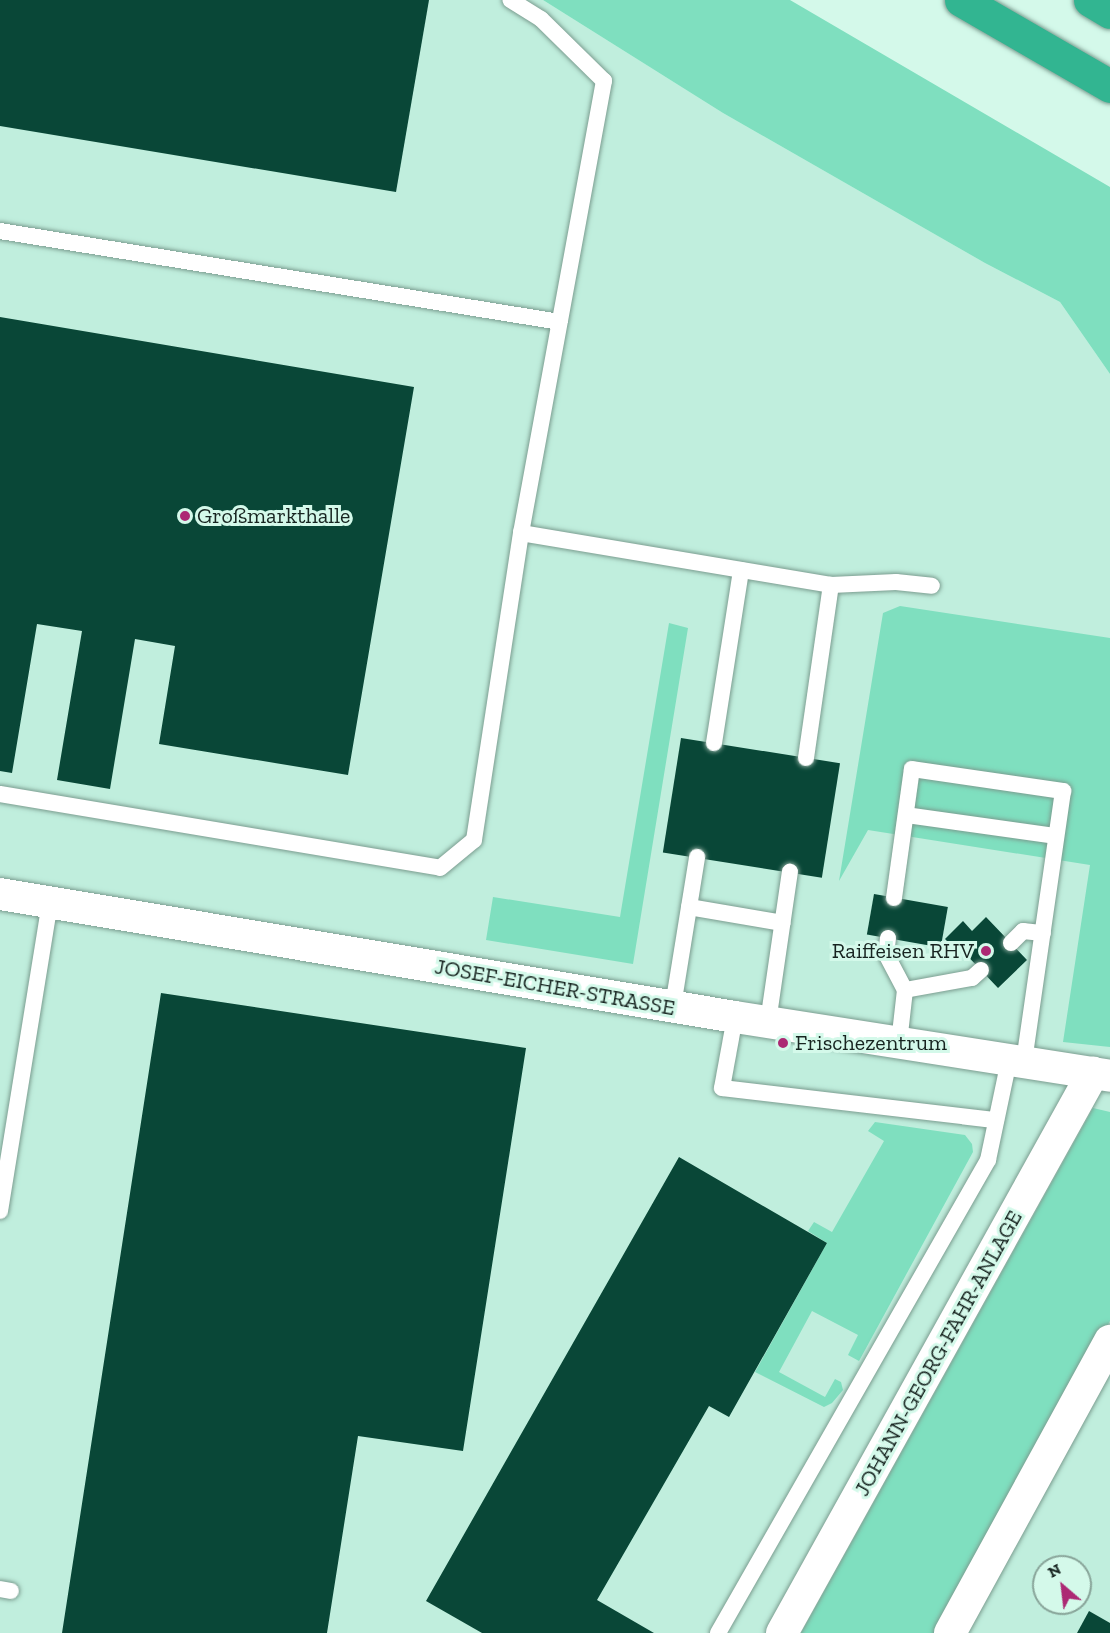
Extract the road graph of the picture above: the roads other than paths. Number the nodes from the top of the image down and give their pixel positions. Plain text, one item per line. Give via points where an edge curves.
1 (510, 0) edge
2 (961, 0) edge
3 (1090, 0) edge
4 (1110, 12) edge
5 (1110, 86) edge
6 (0, 231) edge
7 (560, 322) junction
8 (521, 533) junction
9 (741, 570) junction
10 (831, 585) junction
11 (932, 586) dead end
12 (714, 743) dead end
13 (806, 758) dead end
14 (0, 794) edge
15 (906, 815) junction
16 (1056, 836) junction
17 (697, 857) dead end
18 (790, 872) dead end
19 (0, 894) edge
20 (894, 898) dead end
21 (50, 902) junction
22 (689, 907) junction
23 (783, 923) junction
24 (1043, 933) junction
25 (888, 938) dead end
26 (1011, 943) dead end
27 (981, 970) dead end
28 (905, 990) junction
29 (673, 1006) junction
30 (735, 1017) junction
31 (768, 1022) junction
32 (899, 1043) junction
33 (1017, 1061) junction
34 (1102, 1075) edge
35 (996, 1120) junction
36 (0, 1211) edge
37 (1110, 1341) edge
38 (718, 1633) edge
39 (782, 1633) edge
40 (950, 1633) edge

1 - 7 lane via 541,19 604,81
2 - 5 highway
3 - 4 highway
6 - 7 lane
7 - 8 lane
8 - 9 lane
8 - 14 lane via 474,840 440,868
9 - 10 lane
9 - 12 lane
10 - 11 lane via 896,582
10 - 13 lane
15 - 16 lane
15 - 16 lane via 912,770 935,773 1063,791
15 - 20 lane
16 - 24 lane
17 - 22 lane
18 - 23 lane
19 - 21 street, JOSEF-EICHER-STRASSE
21 - 29 street, JOSEF-EICHER-STRASSE
21 - 36 lane
22 - 23 lane
22 - 29 lane
23 - 31 lane
24 - 26 lane via 1023,931
24 - 33 lane
25 - 28 lane via 886,954
27 - 28 lane via 972,978
28 - 32 lane
29 - 30 street, JOSEF-EICHER-STRASSE
30 - 31 street, JOSEF-EICHER-STRASSE
30 - 35 lane via 722,1088
31 - 32 street, JOSEF-EICHER-STRASSE
32 - 33 street, JOSEF-EICHER-STRASSE
33 - 34 street, JOSEF-EICHER-STRASSE
33 - 35 lane
34 - 39 street, JOHANN-GEORG-FAHR-ANLAGE
35 - 38 lane via 988,1160
37 - 40 street

